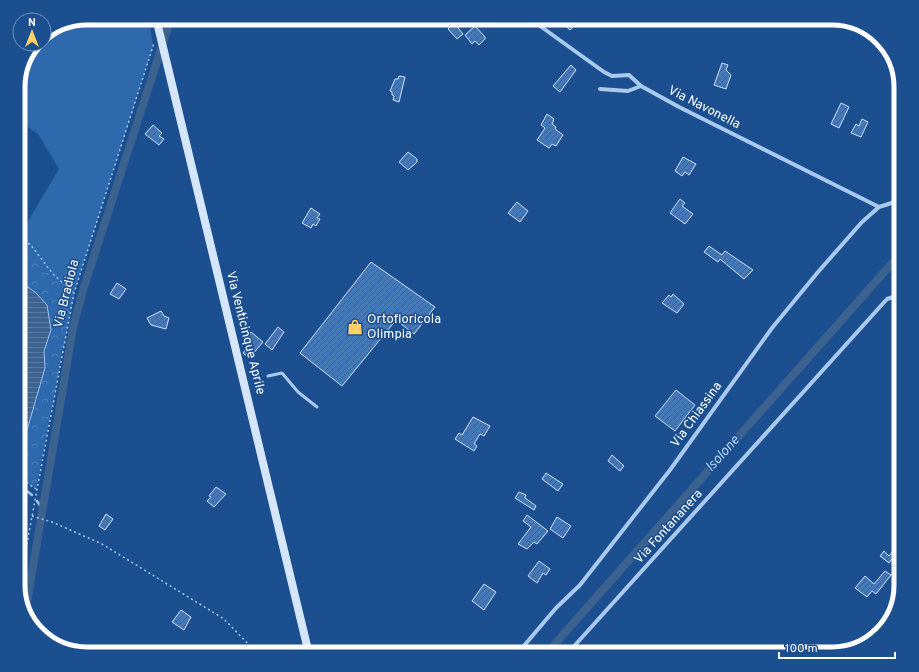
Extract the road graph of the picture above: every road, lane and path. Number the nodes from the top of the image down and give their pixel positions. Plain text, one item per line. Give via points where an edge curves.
1 (157, 25) edge
2 (539, 25) edge
3 (159, 33) junction
4 (641, 86) junction
5 (600, 89) dead end
6 (894, 202) edge
7 (879, 207) junction
8 (25, 240) edge
9 (25, 243) edge
10 (30, 244) junction
11 (74, 293) junction
12 (894, 297) edge
13 (268, 376) dead end
14 (317, 407) dead end
15 (25, 482) edge
16 (36, 489) junction
17 (32, 516) junction
18 (25, 553) edge
19 (251, 647) edge
20 (307, 647) edge
21 (523, 647) edge
22 (574, 647) edge

1 - 3 main road, Via Venticinque Aprile
2 - 4 street, Via Navonella via 604,72 612,76 629,75
3 - 11 path, Via Bradiola
3 - 20 main road, Via Venticinque Aprile
4 - 5 street via 628,91
4 - 7 street, Via Navonella
6 - 7 street, Via Chiassina
7 - 21 street, Via Chiassina via 862,222 823,266 772,328 670,470 580,585 556,608
8 - 10 path
9 - 10 path
10 - 11 path via 53,274
11 - 16 path, Via Bradiola
12 - 22 street, Via Fontananera via 887,299
13 - 14 lane via 282,373 298,392
15 - 16 path
16 - 17 path, Via Bradiola
17 - 18 path, Via Bradiola
17 - 19 path via 102,544 224,619

